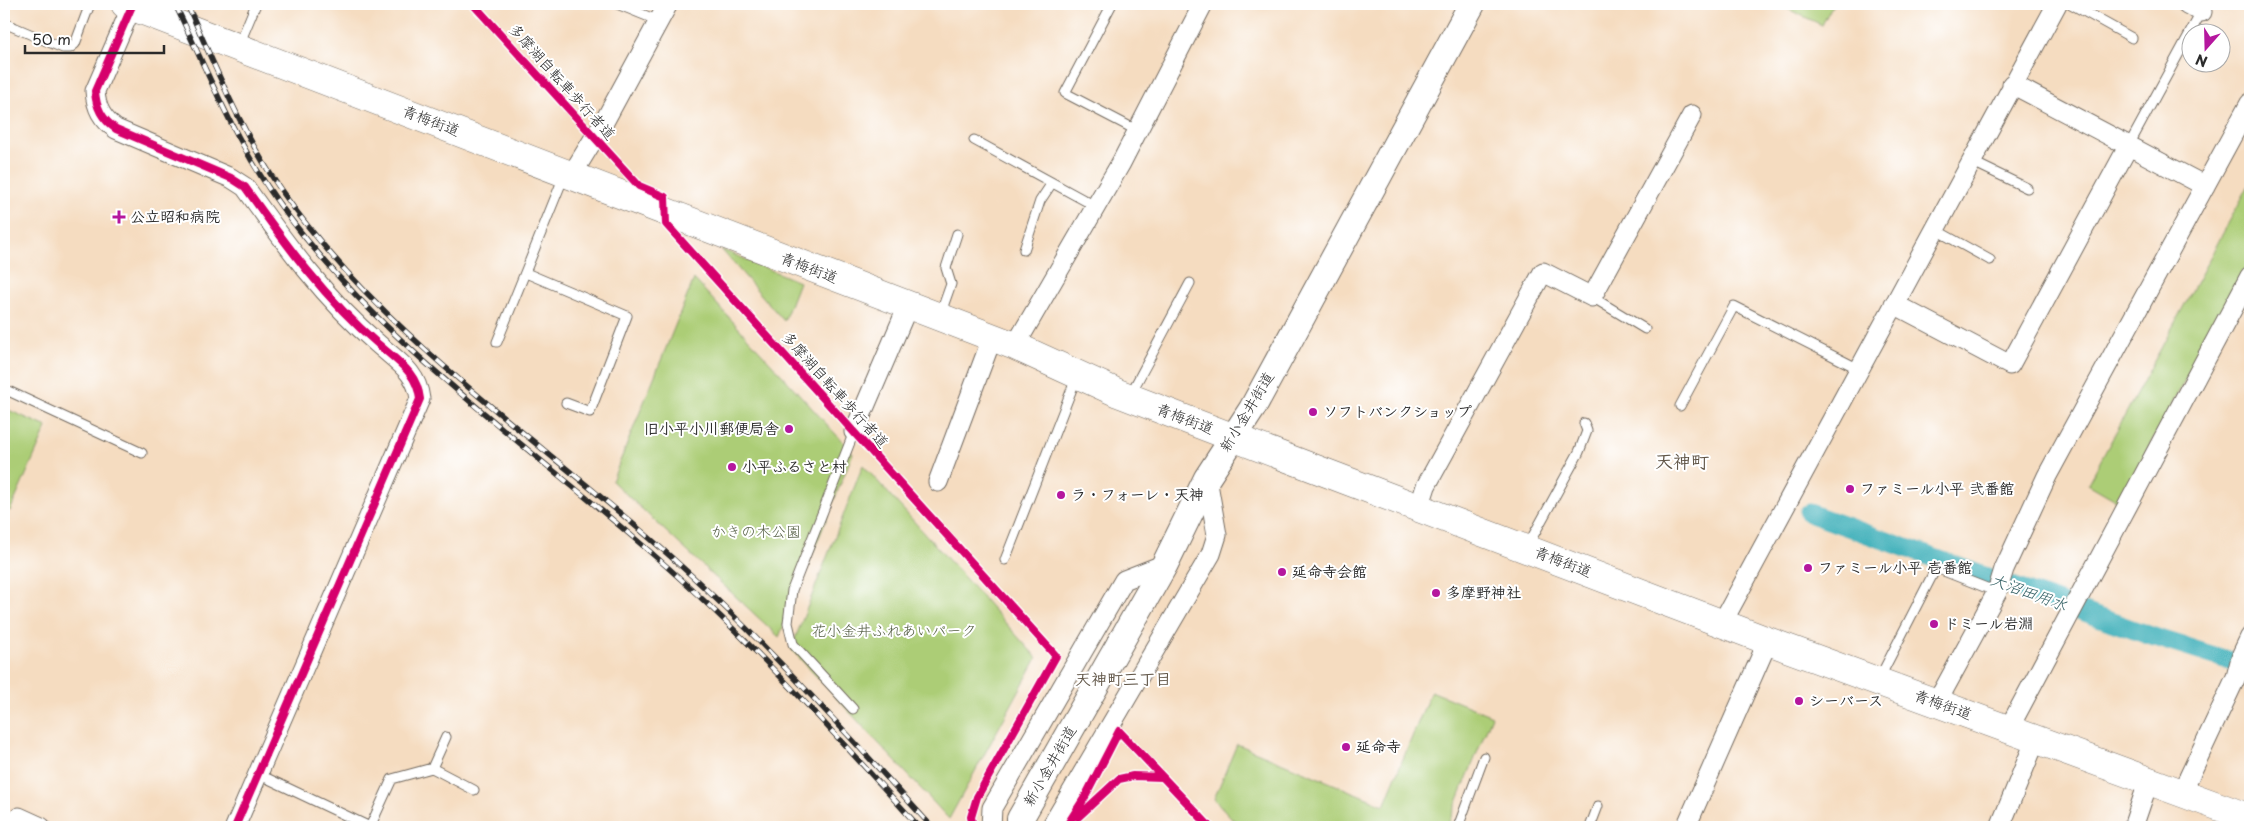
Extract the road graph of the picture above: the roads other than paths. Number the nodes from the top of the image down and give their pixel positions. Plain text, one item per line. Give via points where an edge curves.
1 (90, 4) edge
2 (256, 4) edge
3 (617, 4) edge
4 (668, 4) edge
5 (1112, 4) edge
6 (1203, 4) edge
7 (1472, 4) edge
8 (2057, 4) edge
9 (2071, 4) edge
10 (128, 5) edge
11 (2198, 6) edge
12 (659, 21) junction
13 (4, 23) edge
14 (2132, 38) dead end
15 (238, 46) junction
16 (2012, 84) junction
17 (2250, 103) edge
18 (1692, 115) dead end
19 (1138, 131) junction
20 (974, 140) dead end
21 (2129, 145) junction
22 (1971, 161) junction
23 (568, 175) junction
24 (1052, 183) junction
25 (2205, 186) junction
26 (2026, 188) dead end
27 (1095, 206) junction
28 (1934, 229) junction
29 (957, 234) dead end
30 (1024, 250) dead end
31 (1990, 260) dead end
32 (526, 273) junction
33 (2250, 276) edge
34 (1190, 283) dead end
35 (1592, 297) junction
36 (1894, 304) junction
37 (908, 306) junction
38 (939, 318) junction
39 (1645, 329) dead end
40 (497, 342) dead end
41 (1004, 342) junction
42 (1859, 369) junction
43 (1078, 374) junction
44 (4, 389) edge
45 (1129, 398) junction
46 (566, 403) dead end
47 (1680, 406) dead end
48 (1584, 423) dead end
49 (854, 432) joint
50 (1232, 437) junction
51 (142, 453) dead end
52 (1207, 478) junction
53 (938, 482) dead end
54 (1419, 508) junction
55 (1526, 548) junction
56 (1005, 560) dead end
57 (1166, 564) junction
58 (1997, 590) junction
59 (1722, 624) junction
60 (1768, 641) junction
61 (2246, 645) edge
62 (1878, 681) junction
63 (1937, 702) junction
64 (853, 709) dead end
65 (2009, 728) junction
66 (446, 738) dead end
67 (2036, 738) junction
68 (1484, 758) dead end
69 (432, 768) junction
70 (258, 774) junction
71 (2149, 780) junction
72 (474, 790) dead end
73 (2182, 792) junction
74 (1598, 806) dead end
75 (18, 817) dead end
76 (2250, 818) edge
77 (1020, 819) dead end
78 (38, 827) edge
79 (235, 827) edge
80 (991, 827) edge
81 (1052, 827) edge
82 (1458, 827) edge
83 (1590, 827) edge
84 (1686, 827) edge
85 (2000, 827) edge
86 (2133, 827) edge

1 - 13 lane via 75,44 70,48
2 - 15 lane
3 - 12 lane
4 - 12 street
5 - 19 lane via 1064,93
6 - 19 street
7 - 50 main road, 新小金井街道 via 1252,408
8 - 16 street
9 - 14 lane
10 - 15 main road, 青梅街道
10 - 70 street via 94,91 101,116 116,129 245,187 319,287 412,374 419,385 420,399
11 - 21 lane
12 - 23 street via 604,122
15 - 23 main road, 青梅街道
16 - 21 street
16 - 22 street
17 - 25 street
18 - 35 street
19 - 27 street
20 - 24 lane
21 - 25 street
21 - 36 street via 2010,365
22 - 26 lane
22 - 28 street
23 - 32 lane
23 - 37 main road, 青梅街道
24 - 27 lane
24 - 30 lane via 1040,201
25 - 58 street via 2047,476
27 - 41 street
28 - 31 lane
28 - 36 street
29 - 38 lane via 946,268 951,284
32 - 40 lane
32 - 46 lane via 627,316 590,412
33 - 65 street
34 - 45 lane
35 - 39 lane
35 - 54 street via 1542,272 1426,486
36 - 42 street
37 - 38 main road, 青梅街道
37 - 49 street
38 - 41 main road, 青梅街道
41 - 43 main road, 青梅街道
41 - 53 street
42 - 47 lane via 1734,306
42 - 59 street
43 - 45 main road, 青梅街道
43 - 56 lane
44 - 51 lane
45 - 50 main road, 青梅街道
48 - 55 lane via 1587,431 1579,452
49 - 64 lane via 792,590 788,623 793,644
50 - 52 main road, 新小金井街道
50 - 54 main road, 青梅街道
52 - 57 main road, 新小金井街道
52 - 81 street via 1217,535 1211,554
54 - 55 main road, 青梅街道
55 - 59 main road, 青梅街道
57 - 77 main road, 新小金井街道
57 - 80 street via 1124,580 992,808
58 - 62 lane via 1936,568
58 - 63 street
59 - 60 main road, 青梅街道
60 - 62 main road, 青梅街道
60 - 84 street
61 - 73 street via 2236,677
62 - 63 main road, 青梅街道
63 - 65 main road, 青梅街道
65 - 67 main road, 青梅街道
66 - 69 lane
67 - 71 main road, 青梅街道
67 - 85 street
68 - 82 lane
69 - 70 lane via 392,779 370,827
69 - 72 lane
70 - 79 street
71 - 73 main road, 青梅街道
71 - 86 street
73 - 76 main road, 青梅街道
74 - 83 lane
75 - 78 street

